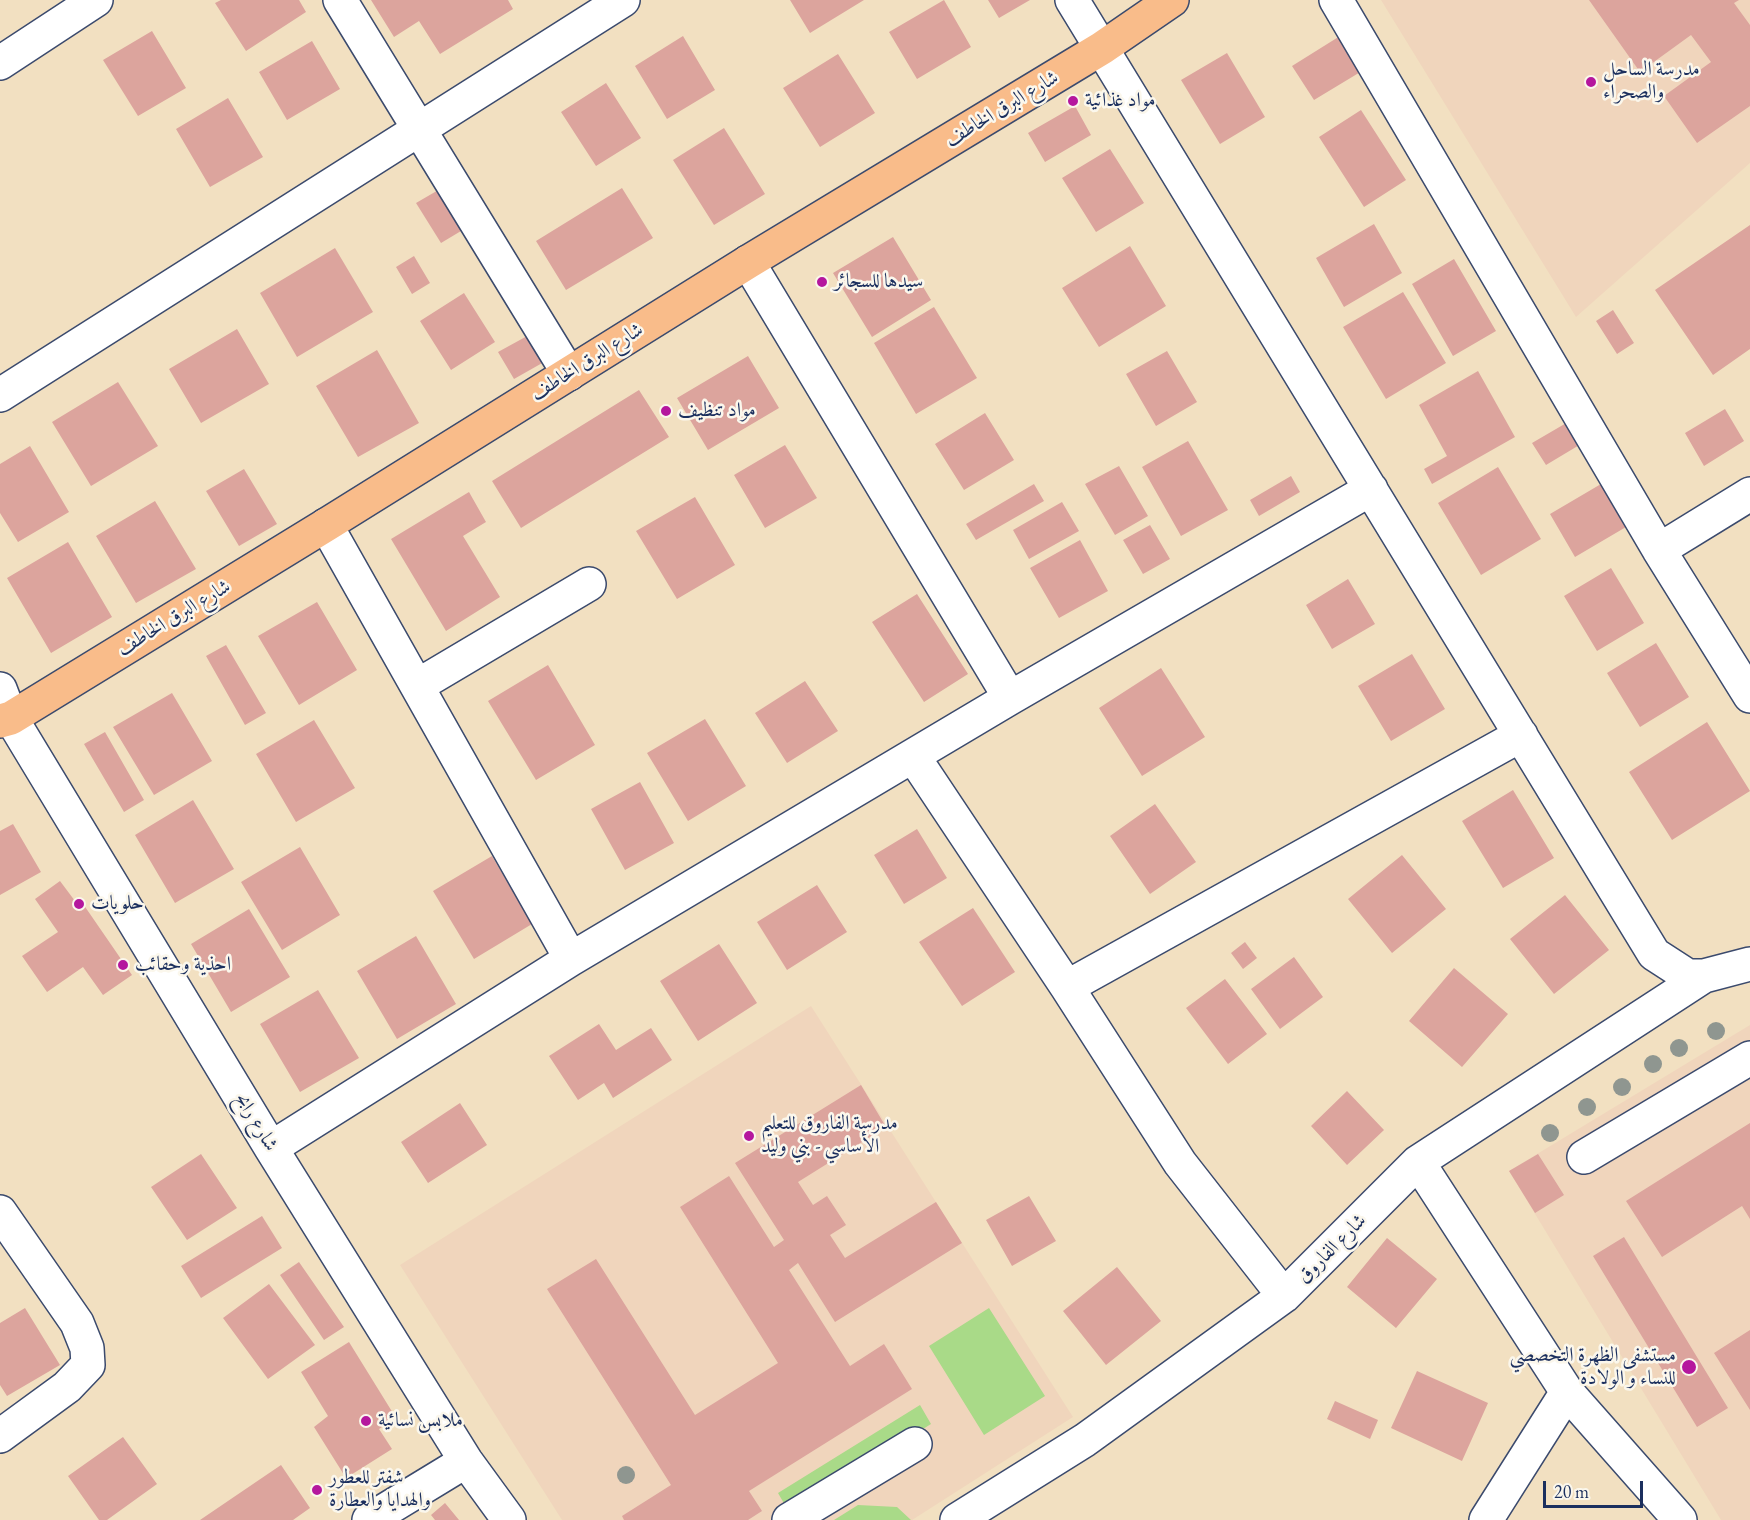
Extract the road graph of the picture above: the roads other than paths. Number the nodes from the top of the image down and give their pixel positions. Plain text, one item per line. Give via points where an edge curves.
1 (96, 0) edge
2 (340, 0) edge
3 (623, 0) edge
4 (1072, 0) edge
5 (1172, 0) edge
6 (1336, 0) edge
7 (1102, 48) junction
8 (0, 63) edge
9 (420, 129) junction
10 (747, 262) junction
11 (569, 374) junction
12 (0, 395) edge
13 (1371, 489) junction
14 (1750, 494) edge
15 (326, 525) junction
16 (1659, 550) junction
17 (589, 584) dead end
18 (417, 686) junction
19 (1750, 696) edge
20 (1010, 698) junction
21 (4, 709) edge
22 (1521, 735) junction
23 (913, 756) junction
24 (572, 959) junction
25 (1750, 964) edge
26 (1704, 976) junction
27 (1067, 987) junction
28 (1750, 1058) edge
29 (271, 1148) junction
30 (1584, 1156) dead end
31 (1418, 1162) junction
32 (0, 1212) edge
33 (1284, 1296) junction
34 (1567, 1392) junction
35 (0, 1436) edge
36 (915, 1444) dead end
37 (466, 1461) junction
38 (369, 1520) edge
39 (509, 1520) edge
40 (789, 1520) edge
41 (957, 1520) edge
42 (1486, 1520) edge
43 (1680, 1520) edge

1 - 8 street
2 - 9 street
3 - 9 street
4 - 7 street
5 - 7 main road, شارع البرق الخاطف
6 - 16 street
7 - 10 main road, شارع البرق الخاطف
7 - 13 street
9 - 11 street
9 - 12 street
10 - 11 main road, شارع البرق الخاطف
10 - 20 street
11 - 15 main road, شارع البرق الخاطف
13 - 20 street
13 - 22 street
14 - 16 street
15 - 18 street
15 - 21 main road, شارع البرق الخاطف
16 - 19 street
17 - 18 street
18 - 24 street
20 - 23 street
21 - 29 street, شارع رابح
22 - 26 street via 1654,954 1688,976
22 - 27 street
23 - 24 street
23 - 27 street
24 - 29 street
25 - 26 street
26 - 31 street, شارع الفاروق
27 - 33 street via 1179,1163
28 - 30 street
29 - 37 street, شارع رابح
31 - 33 street, شارع الفاروق
31 - 34 street
32 - 35 street via 77,1323 87,1348 88,1365 67,1387
33 - 41 street, شارع الفاروق via 1085,1440
34 - 42 street
34 - 43 street
36 - 40 street
37 - 38 street
37 - 39 street, شارع رابح

